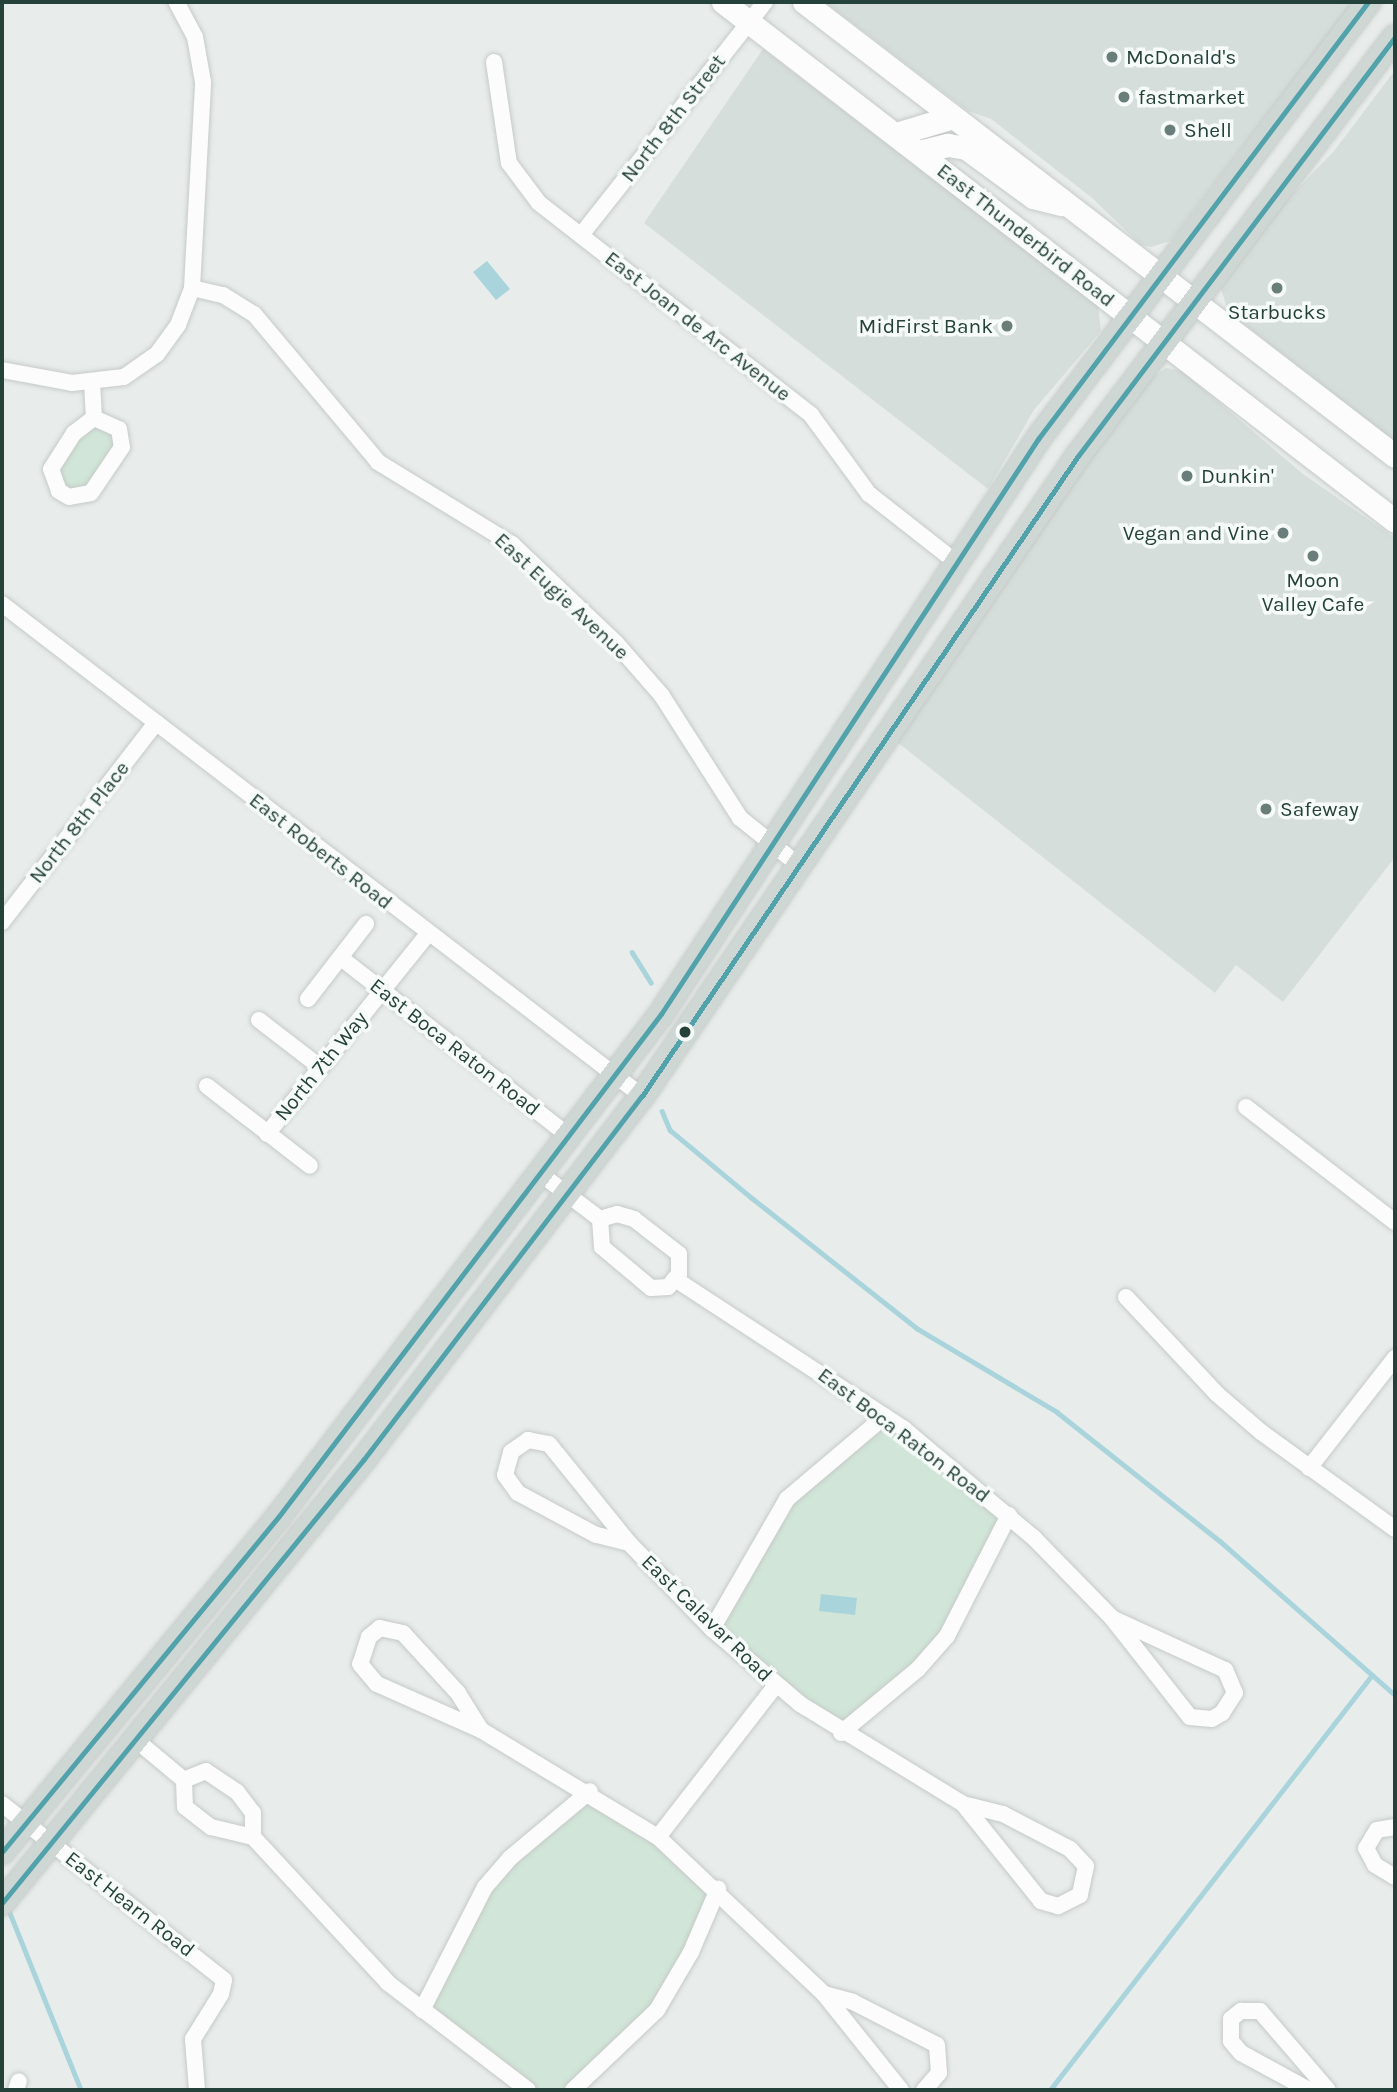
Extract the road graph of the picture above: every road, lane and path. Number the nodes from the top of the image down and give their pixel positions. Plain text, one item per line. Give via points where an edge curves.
1 (176, 2) edge
2 (723, 2) edge
3 (765, 2) edge
4 (804, 2) edge
5 (1368, 2) edge
6 (749, 22) junction
7 (1395, 37) edge
8 (494, 62) dead end
9 (953, 117) junction
10 (896, 134) junction
11 (919, 152) junction
12 (1072, 207) junction
13 (581, 234) junction
14 (1161, 276) junction
15 (192, 288) junction
16 (1194, 302) junction
17 (1131, 316) junction
18 (1165, 342) junction
19 (2, 370) edge
20 (92, 381) junction
21 (94, 418) junction
22 (1395, 456) edge
23 (1395, 521) edge
24 (957, 563) junction
25 (2, 604) edge
26 (156, 723) junction
27 (770, 845) junction
28 (800, 866) junction
29 (2, 922) edge
30 (366, 924) dead end
31 (428, 933) junction
32 (341, 958) junction
33 (382, 991) junction
34 (308, 999) dead end
35 (260, 1020) dead end
36 (320, 1067) junction
37 (614, 1077) junction
38 (207, 1086) dead end
39 (642, 1096) junction
40 (1246, 1107) dead end
41 (267, 1133) junction
42 (570, 1137) junction
43 (310, 1166) dead end
44 (542, 1175) junction
45 (568, 1195) junction
46 (600, 1219) junction
47 (1395, 1222) edge
48 (675, 1279) junction
49 (1126, 1297) dead end
50 (1395, 1358) edge
51 (885, 1416) junction
52 (337, 1439) junction
53 (364, 1458) junction
54 (1309, 1468) junction
55 (1009, 1515) junction
56 (1395, 1529) edge
57 (629, 1543) junction
58 (1112, 1618) junction
59 (712, 1629) junction
60 (776, 1685) junction
61 (481, 1730) junction
62 (841, 1733) junction
63 (136, 1740) junction
64 (184, 1780) junction
65 (590, 1791) junction
66 (2, 1804) edge
67 (963, 1804) junction
68 (26, 1823) junction
69 (1395, 1827) edge
70 (658, 1837) junction
71 (253, 1838) junction
72 (49, 1841) junction
73 (2, 1852) edge
74 (1395, 1877) edge
75 (718, 1889) junction
76 (6, 1898) edge
77 (824, 1994) junction
78 (422, 2010) junction
79 (197, 2090) edge
80 (528, 2090) edge
81 (573, 2090) edge
82 (901, 2090) edge
83 (924, 2090) edge
84 (1310, 2090) edge
85 (1328, 2090) edge

1 - 15 street via 195,37 203,82
2 - 6 main road, East Thunderbird Road
3 - 6 street, North 8th Street
4 - 9 main road
5 - 14 main road
6 - 10 main road, East Thunderbird Road
6 - 13 street, North 8th Street
7 - 16 main road
8 - 13 street, East Joan de Arc Avenue via 509,163 539,203
9 - 10 main road
9 - 12 main road
10 - 11 main road, East Thunderbird Road
11 - 12 main road via 948,145 966,148 1033,197
11 - 17 main road, East Thunderbird Road
12 - 14 main road
13 - 24 street, East Joan de Arc Avenue via 811,415 869,494
14 - 16 main road
14 - 17 main road
15 - 20 street via 178,325 157,354 124,377
15 - 27 street, East Eugie Avenue via 223,295 254,314 378,462 512,544 616,643 662,696 740,818
16 - 18 main road
16 - 22 main road
17 - 18 main road, East Thunderbird Road
17 - 24 main road via 1038,439
18 - 23 main road, East Thunderbird Road
18 - 28 main road via 1079,456
19 - 20 street via 72,383
20 - 21 street
21 - 21 street via 74,432 51,469 59,491 69,497 91,492 122,447 119,429
24 - 27 main road
25 - 26 street, East Roberts Road
26 - 29 street, North 8th Place
26 - 31 street, East Roberts Road
27 - 28 street, East Eugie Avenue
27 - 37 main road
28 - 39 main road
30 - 32 street
31 - 33 street, North 7th Way
31 - 37 street, East Roberts Road
32 - 33 street, East Boca Raton Road
32 - 34 street
33 - 36 street, North 7th Way
33 - 42 street, East Boca Raton Road
35 - 36 street
36 - 41 street, North 7th Way
37 - 39 street, East Roberts Road
37 - 42 main road
38 - 41 street
39 - 45 main road
40 - 47 street
41 - 43 street
42 - 44 main road
44 - 45 street
44 - 52 main road
45 - 46 street
45 - 53 main road
46 - 48 street via 626,1214 678,1254
46 - 48 street via 602,1247 609,1256 651,1288 660,1289
48 - 51 street, East Boca Raton Road
49 - 54 street via 1217,1394
50 - 54 street
51 - 55 street, East Boca Raton Road
51 - 59 street via 788,1499
52 - 53 main road
52 - 68 main road
53 - 63 main road
54 - 56 street
55 - 58 street, East Boca Raton Road
55 - 62 street via 947,1636 918,1669
57 - 57 street, East Calavar Road via 549,1444 527,1440 511,1452 505,1475 518,1493 596,1535
57 - 59 street, East Calavar Road
58 - 58 street, East Boca Raton Road via 1190,1717 1212,1719 1222,1713 1235,1693 1225,1670
59 - 60 street, East Calavar Road
60 - 62 street, East Calavar Road
60 - 70 street
61 - 61 street via 458,1693 403,1633 380,1628 369,1636 358,1655 367,1676 441,1717
61 - 65 street
62 - 67 street, East Calavar Road
63 - 64 street
63 - 72 main road
64 - 71 street via 181,1799 199,1819
64 - 71 street via 206,1771 237,1792 253,1813
65 - 70 street
65 - 78 street via 510,1858 485,1887
66 - 68 street, East Hearn Road
67 - 67 street, East Calavar Road via 1041,1901 1058,1906 1080,1895 1087,1875 1080,1857 1003,1814
68 - 72 street, East Hearn Road
68 - 73 main road
69 - 74 street via 1377,1830 1366,1849 1375,1865
70 - 75 street
71 - 78 street via 294,1875 354,1951
72 - 76 main road
72 - 79 street, East Hearn Road via 224,1980 222,1994 193,2039
75 - 77 street
75 - 81 street via 691,1952 657,2010
77 - 82 street
77 - 83 street via 853,2002 937,2045 939,2073
78 - 80 street
84 - 85 street via 1241,2053 1231,2041 1231,2019 1241,2011 1260,2011

